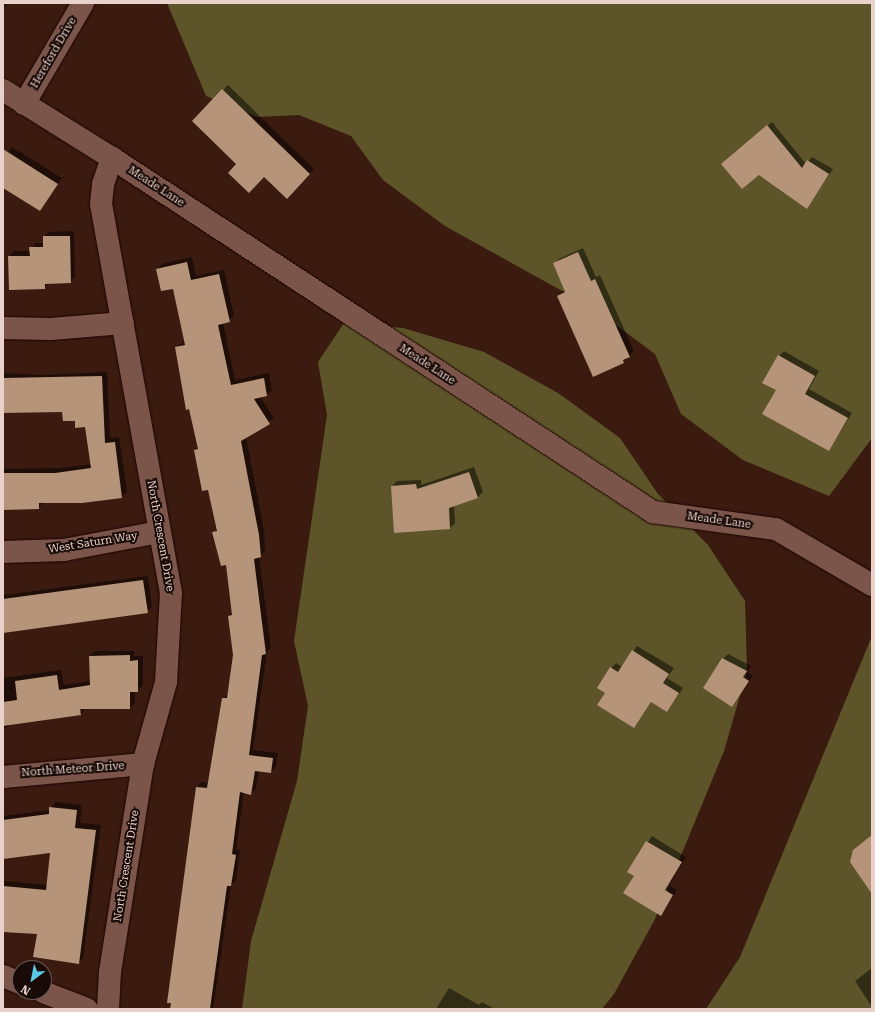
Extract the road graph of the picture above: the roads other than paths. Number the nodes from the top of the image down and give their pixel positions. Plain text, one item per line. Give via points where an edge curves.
1 (83, 3) edge
2 (3, 90) edge
3 (24, 104) junction
4 (112, 158) junction
5 (123, 323) junction
6 (3, 328) edge
7 (159, 532) junction
8 (3, 552) edge
9 (872, 586) edge
10 (143, 764) junction
11 (3, 777) edge
12 (52, 995) edge
13 (87, 1009) edge
14 (108, 1009) edge

1 - 3 street, Hereford Drive
2 - 3 street, Meade Lane
3 - 4 street, Meade Lane
4 - 5 street, North Crescent Drive via 103,184 101,204
4 - 9 street, Meade Lane via 653,512 776,529
5 - 6 street via 51,329
5 - 7 street, North Crescent Drive
7 - 8 street, West Saturn Way via 64,550
7 - 10 street, North Crescent Drive via 171,593 166,682
10 - 11 street, North Meteor Drive
10 - 14 street, North Crescent Drive via 110,972
12 - 13 street

